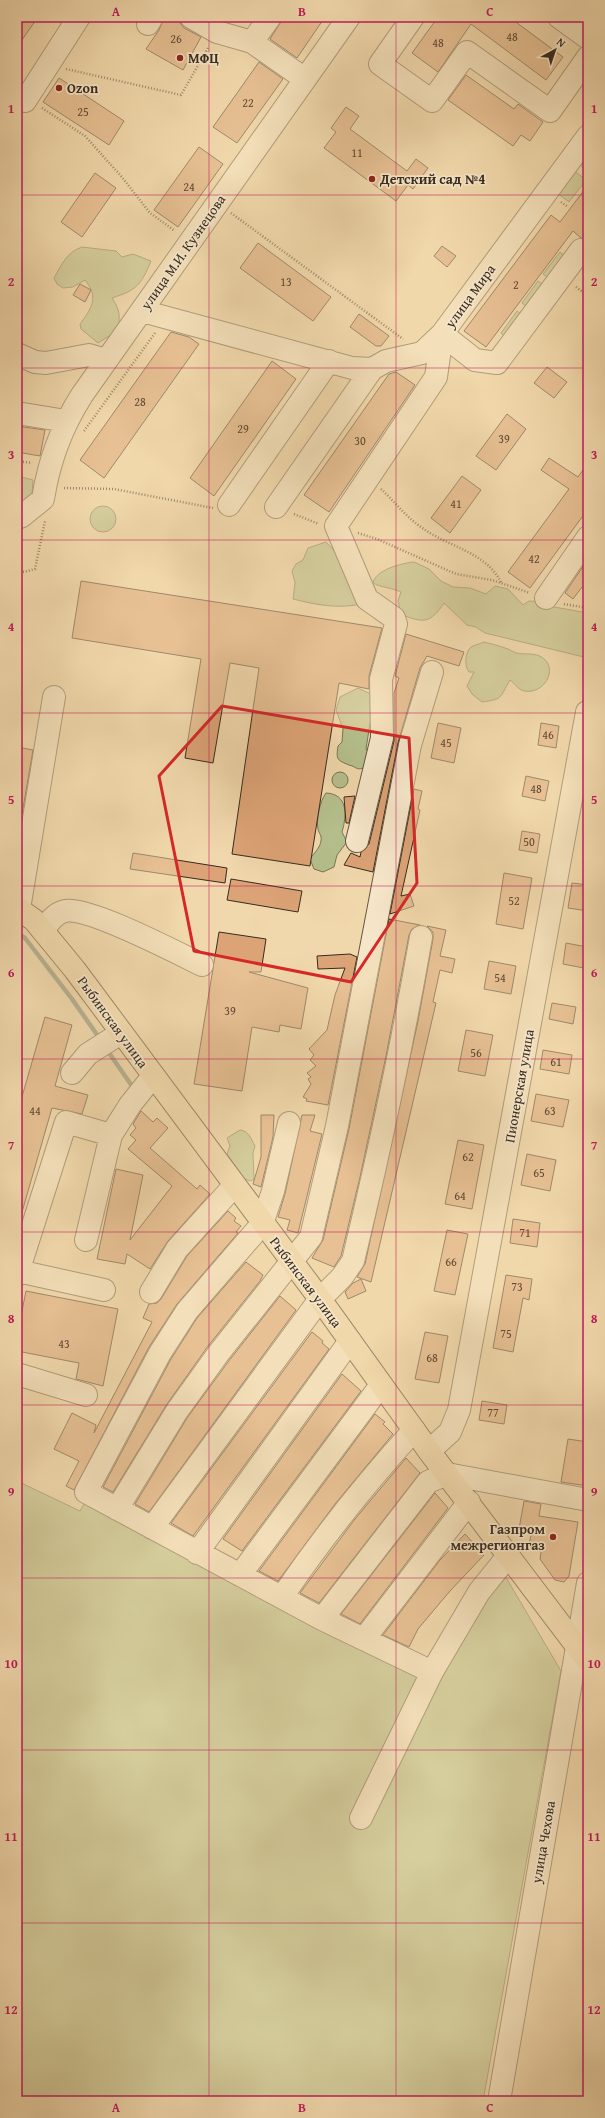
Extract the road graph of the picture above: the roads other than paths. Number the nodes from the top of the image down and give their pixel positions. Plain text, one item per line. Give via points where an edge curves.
1 (79, 17) edge
2 (191, 17) edge
3 (270, 17) edge
4 (349, 17) edge
5 (413, 17) edge
6 (559, 17) edge
7 (588, 38) edge
8 (252, 42) junction
9 (588, 57) edge
10 (305, 79) junction
11 (21, 99) edge
12 (588, 136) edge
13 (581, 250) dead end
14 (142, 311) junction
15 (442, 334) junction
16 (17, 354) edge
17 (106, 360) junction
18 (328, 361) junction
19 (372, 369) junction
20 (17, 413) edge
21 (74, 427) junction
22 (229, 504) road end
23 (276, 507) road end
24 (17, 518) edge
25 (588, 537) edge
26 (546, 598) road end
27 (432, 672) dead end
28 (54, 697) dead end
29 (587, 712) edge
30 (382, 738) junction
31 (410, 745) junction
32 (357, 840) dead end
33 (18, 909) edge
34 (43, 931) junction
35 (421, 937) dead end
36 (202, 965) dead end
37 (121, 1033) junction
38 (72, 1073) dead end
39 (153, 1076) junction
40 (289, 1123) dead end
41 (111, 1134) junction
42 (234, 1186) junction
43 (262, 1224) junction
44 (86, 1240) dead end
45 (291, 1262) junction
46 (17, 1273) edge
47 (104, 1290) dead end
48 (151, 1292) dead end
49 (320, 1299) junction
50 (350, 1341) junction
51 (17, 1374) edge
52 (381, 1385) junction
53 (86, 1395) dead end
54 (414, 1430) junction
55 (429, 1451) junction
56 (447, 1474) junction
57 (588, 1500) edge
58 (469, 1502) junction
59 (117, 1509) junction
60 (152, 1528) junction
61 (197, 1553) junction
62 (508, 1556) junction
63 (240, 1575) junction
64 (588, 1583) edge
65 (282, 1597) junction
66 (322, 1619) junction
67 (364, 1639) junction
68 (582, 1654) edge
69 (432, 1672) junction
70 (361, 1818) dead end
71 (499, 2101) edge

1 - 11 street via 50,65
2 - 8 street via 216,32
3 - 8 street
4 - 10 street, улица М.И. Кузнецова
5 - 9 street via 380,64 432,101 467,52 550,111
6 - 7 street
8 - 10 street
10 - 14 street, улица М.И. Кузнецова
12 - 15 street, улица Мира
13 - 15 street via 497,363 475,360
14 - 17 street, улица М.И. Кузнецова
14 - 18 street
15 - 19 street via 422,353 386,361
15 - 30 street, улица Мира via 436,377 336,526 367,598 394,618 396,624 381,679
16 - 17 street via 35,362 46,363 89,355
17 - 21 street, улица М.И. Кузнецова
18 - 19 street via 352,368
18 - 22 street
19 - 23 street
20 - 21 street
21 - 24 street, улица М.И. Кузнецова via 51,458 44,493
25 - 26 street
27 - 31 street
28 - 33 street
29 - 55 street, Пионерская улица via 459,1410 450,1432
30 - 31 street
30 - 32 street
31 - 45 street via 336,1133 311,1237
33 - 34 main road, Рыбинская улица via 34,920
34 - 36 street via 58,914 66,911 90,914
34 - 37 main road, Рыбинская улица
35 - 49 street via 403,1042 353,1261
37 - 38 street via 88,1054
37 - 39 main road, Рыбинская улица
39 - 41 street
39 - 42 main road, Рыбинская улица
40 - 43 street via 273,1191
41 - 44 street
41 - 46 street via 66,1122
42 - 43 main road, Рыбинская улица
42 - 48 street via 177,1249
43 - 45 main road, Рыбинская улица
43 - 59 street via 187,1311 160,1353 86,1492
45 - 49 main road, Рыбинская улица
45 - 59 street via 176,1411
46 - 47 street
49 - 50 main road, Рыбинская улица
49 - 60 street
50 - 52 main road, Рыбинская улица
50 - 61 street
51 - 53 street
52 - 54 main road, Рыбинская улица
52 - 63 street
54 - 55 main road, Рыбинская улица
54 - 65 street via 372,1477 312,1552
55 - 56 main road, Рыбинская улица
56 - 57 street
56 - 58 main road, Рыбинская улица
56 - 66 street via 428,1482
58 - 62 main road, Рыбинская улица
58 - 67 street
59 - 60 street
60 - 61 street
61 - 63 street
62 - 68 main road, Рыбинская улица
62 - 69 street via 479,1592
63 - 65 street
64 - 68 street, улица Чехова
65 - 66 street
66 - 67 street
67 - 69 street
68 - 71 street, улица Чехова
69 - 70 street

